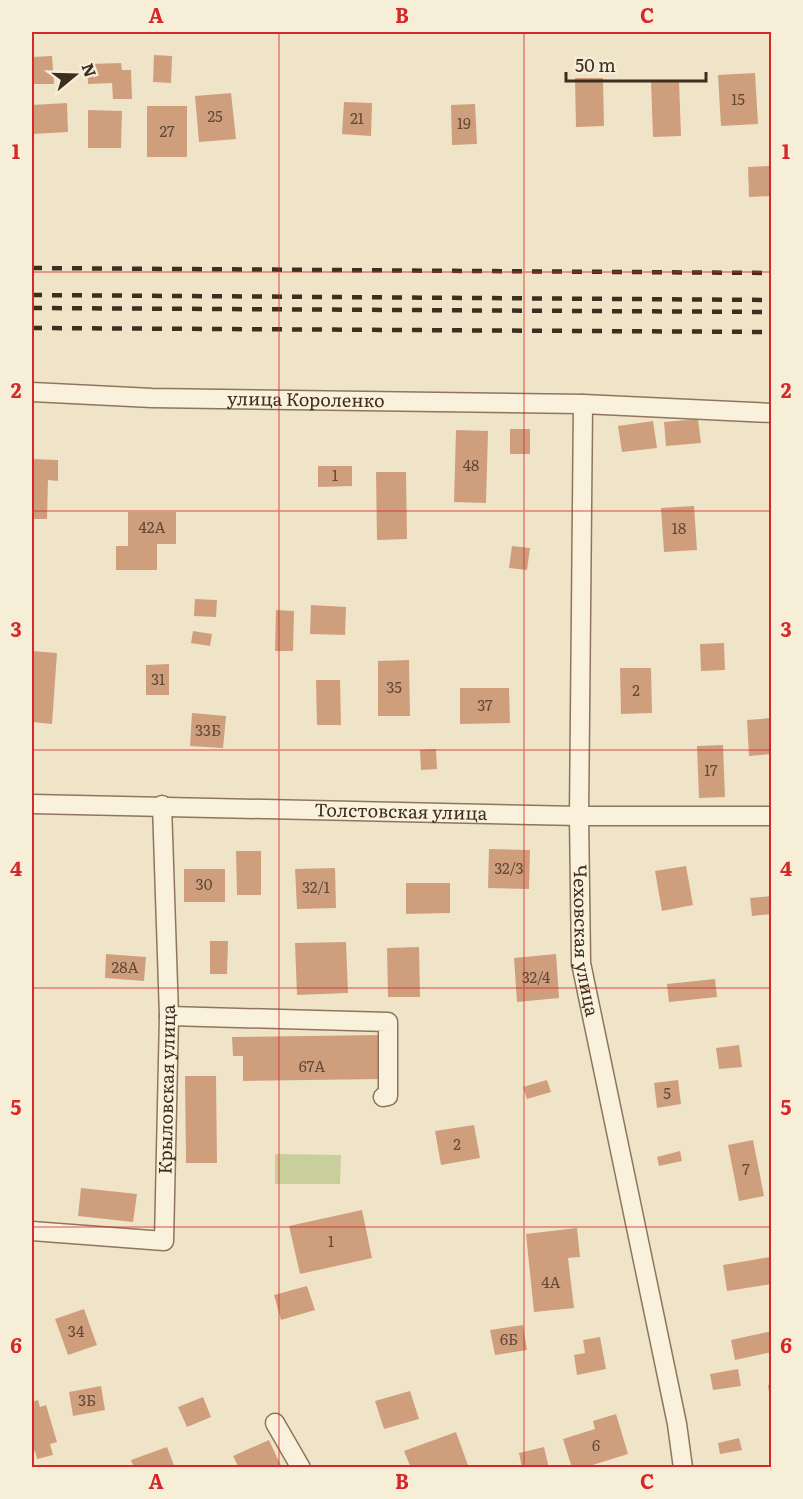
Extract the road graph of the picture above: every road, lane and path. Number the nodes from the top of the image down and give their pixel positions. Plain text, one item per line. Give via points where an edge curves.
1 (32, 393) edge
2 (583, 404) junction
3 (771, 413) edge
4 (32, 804) edge
5 (162, 805) junction
6 (579, 816) junction
7 (771, 816) edge
8 (169, 1016) junction
9 (383, 1097) dead end
10 (32, 1231) edge
11 (275, 1423) dead end
12 (301, 1467) edge
13 (682, 1467) edge

1 - 2 street, улица Короленко
2 - 3 street, улица Короленко
2 - 6 street, Чеховская улица
4 - 5 street, Толстовская улица
5 - 6 street, Толстовская улица
5 - 8 street, Крыловская улица
6 - 7 street, Толстовская улица
6 - 13 street, Чеховская улица via 580,963 677,1424
8 - 9 street via 388,1022 388,1096
8 - 10 street, Крыловская улица via 176,1056 164,1241
11 - 12 street

